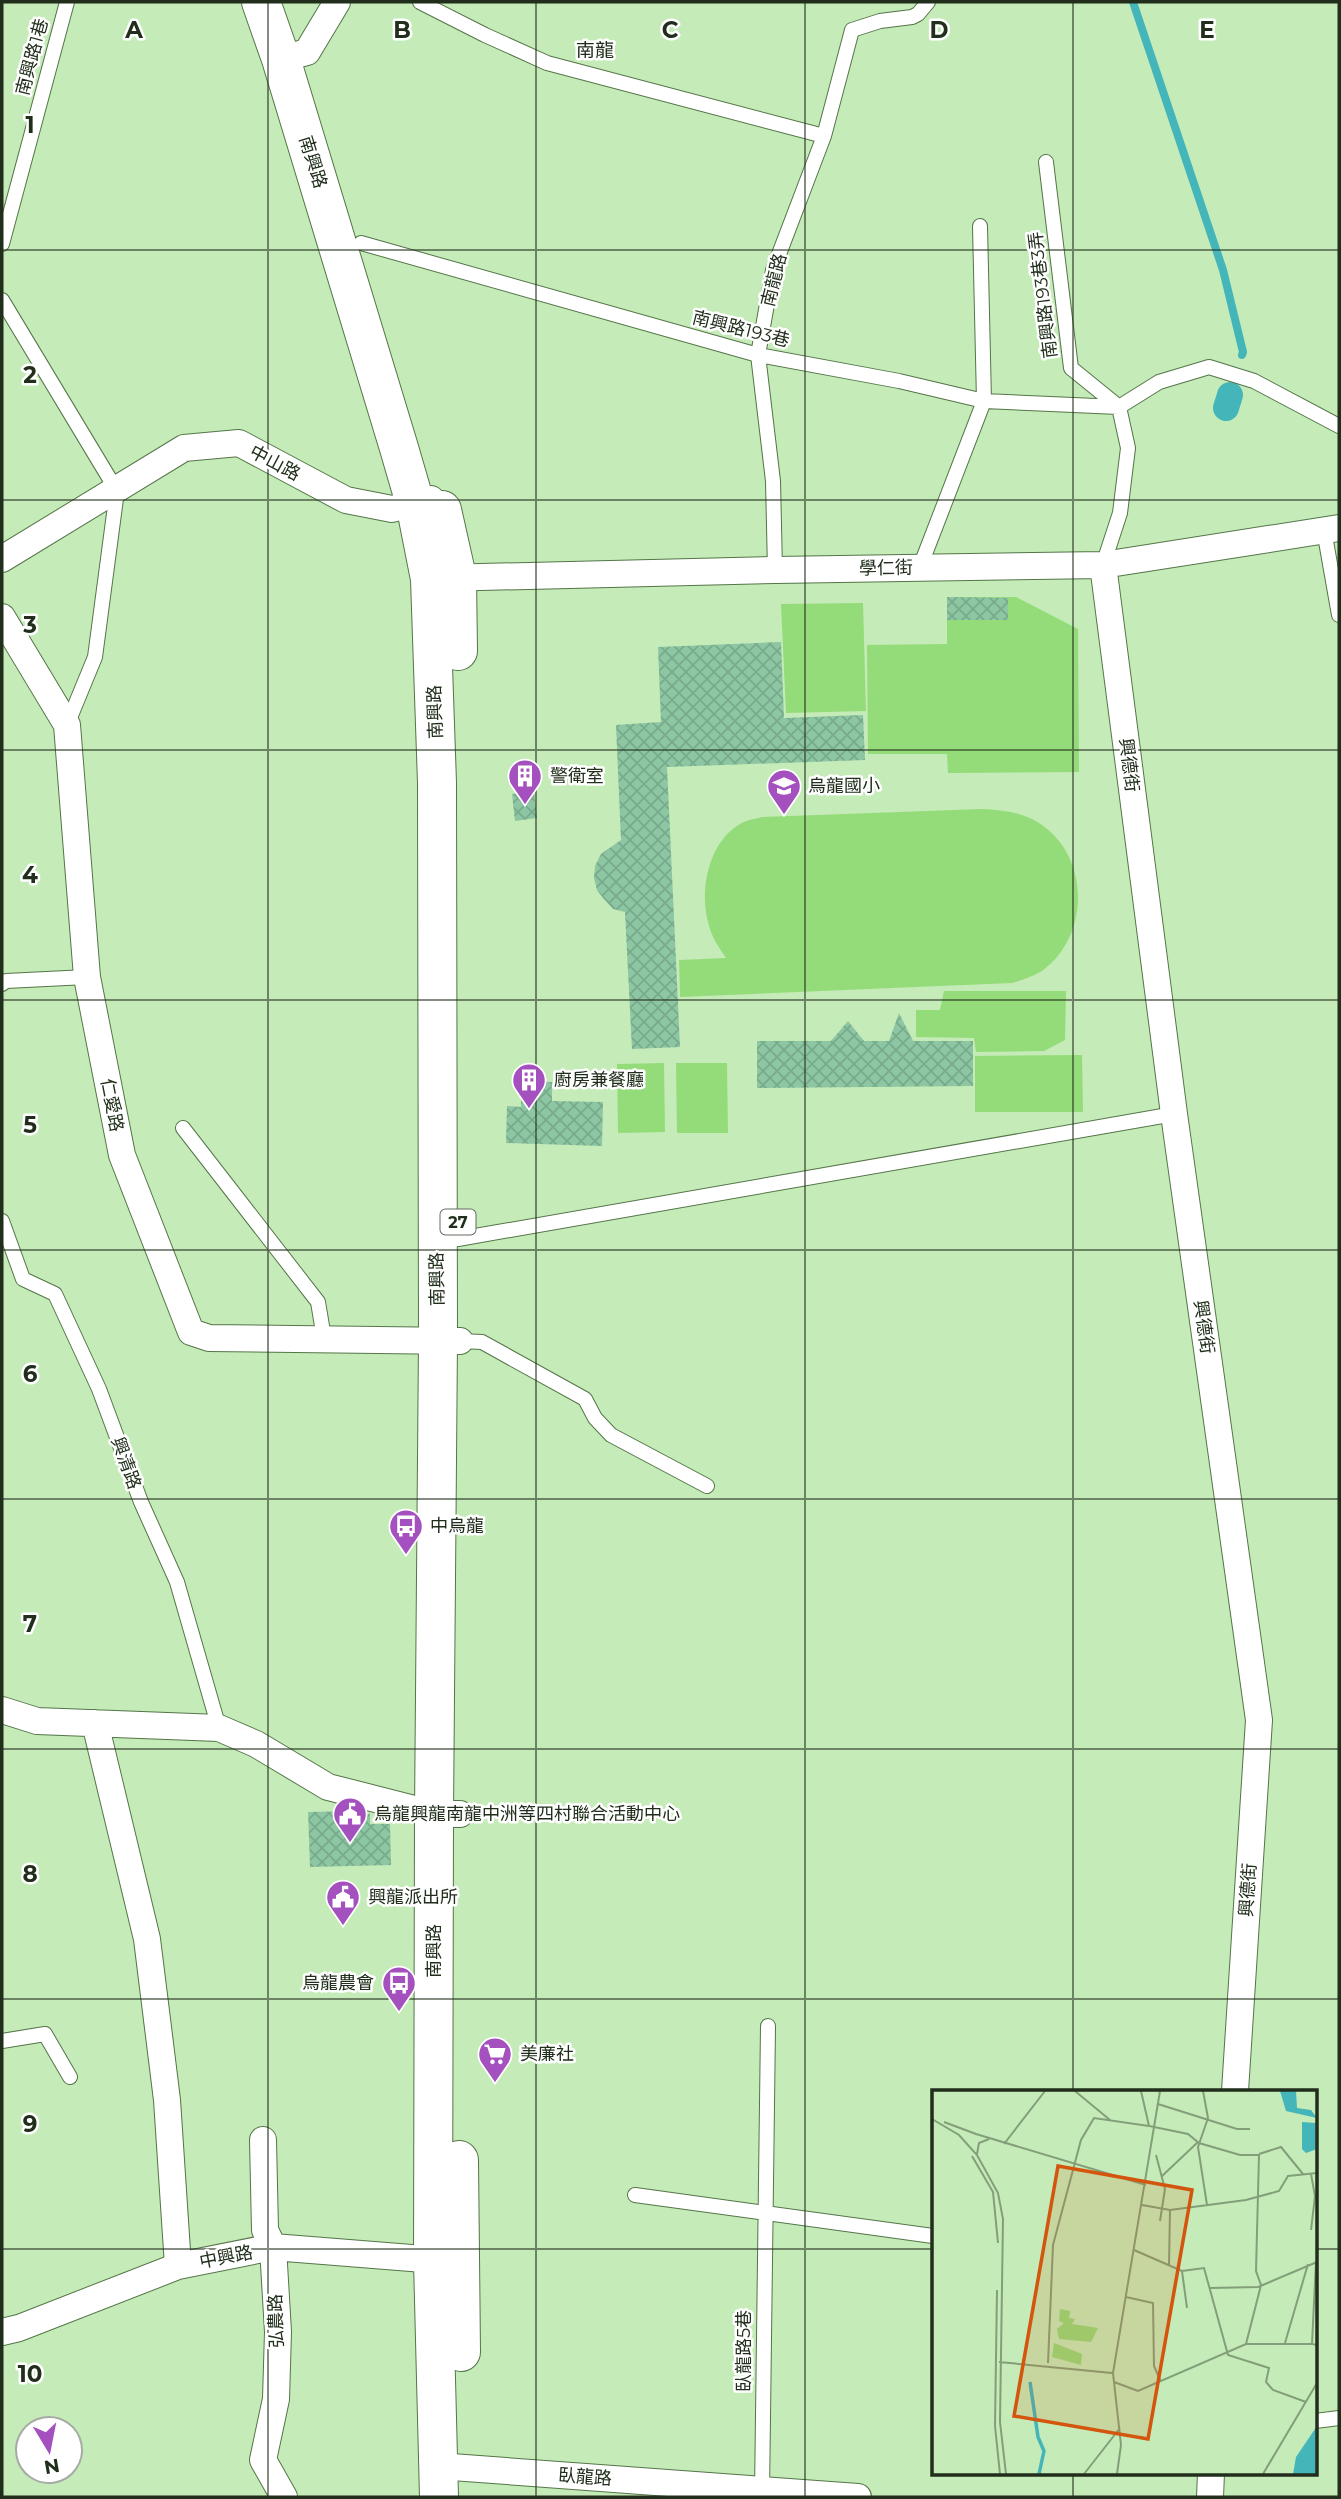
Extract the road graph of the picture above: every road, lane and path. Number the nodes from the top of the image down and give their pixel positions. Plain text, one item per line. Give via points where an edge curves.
1 (67, 2) edge
2 (261, 2) edge
3 (289, 2) edge
4 (337, 2) edge
5 (421, 2) edge
6 (928, 2) edge
7 (294, 55) junction
8 (824, 136) junction
9 (1046, 162) dead end
10 (979, 226) dead end
11 (361, 243) junction
12 (2, 244) edge
13 (2, 300) edge
14 (8, 319) edge
15 (758, 355) junction
16 (984, 401) junction
17 (1119, 407) junction
18 (1339, 426) edge
19 (117, 491) junction
20 (427, 500) junction
21 (1331, 529) edge
22 (2, 559) edge
23 (1103, 565) junction
24 (920, 567) junction
25 (775, 569) junction
26 (444, 578) junction
27 (1339, 615) edge
28 (2, 617) edge
29 (67, 725) junction
30 (87, 976) junction
31 (2, 984) edge
32 (1174, 1114) junction
33 (183, 1128) dead end
34 (2, 1220) edge
35 (447, 1240) junction
36 (324, 1338) junction
37 (449, 1341) junction
38 (707, 1486) dead end
39 (2, 1710) edge
40 (95, 1723) junction
41 (219, 1728) junction
42 (447, 1814) junction
43 (768, 2026) dead end
44 (2, 2042) edge
45 (70, 2077) dead end
46 (1235, 2090) edge
47 (263, 2140) dead end
48 (635, 2195) dead end
49 (764, 2212) junction
50 (932, 2236) edge
51 (273, 2248) junction
52 (447, 2261) junction
53 (178, 2266) junction
54 (2, 2332) edge
55 (1339, 2418) edge
56 (1316, 2421) edge
57 (1211, 2474) edge
58 (450, 2482) edge
59 (762, 2494) edge
60 (284, 2497) edge
61 (858, 2497) edge
62 (1210, 2497) edge

1 - 12 lane, 南興路1巷
2 - 7 main road, 南興路 / 27
3 - 7 main road, 南興路 / 27
4 - 7 street
5 - 8 lane via 547,63
6 - 8 lane, 南龍路 via 912,17 852,30
7 - 11 main road, 南興路 / 27
7 - 20 main road, 南興路 / 27
8 - 15 lane, 南龍路 via 774,270
9 - 17 lane, 南興路193巷3弄 via 1071,368
10 - 16 lane
11 - 15 lane, 南興路193巷
11 - 20 main road, 南興路 / 27 via 424,442
13 - 14 lane
14 - 19 lane
15 - 16 lane, 南興路193巷
15 - 25 lane, 南龍路 via 773,481
16 - 17 lane, 南興路193巷
16 - 24 lane
17 - 18 lane via 1159,382 1209,367 1254,381
17 - 23 lane via 1128,448 1120,513
19 - 20 street, 中山路 via 184,448 239,443 346,500 392,509
19 - 22 street, 中山路
19 - 29 lane via 95,657
20 - 26 main road, 南興路 / 27
21 - 23 street, 學仁街
21 - 27 lane
23 - 24 street, 學仁街
23 - 32 street, 興德街
24 - 25 street, 學仁街
25 - 26 street, 學仁街
26 - 35 main road, 南興路 / 27 via 438,783
28 - 29 street, 仁愛路
29 - 30 street, 仁愛路
30 - 31 lane
30 - 36 street, 仁愛路 via 122,1155 191,1332 209,1338
32 - 35 lane
32 - 46 street, 興德街 via 1259,1720
33 - 36 lane via 318,1302
34 - 41 lane, 興清路 via 23,1279 55,1294 99,1389 177,1582
35 - 37 main road, 南興路 / 27
36 - 37 street, 仁愛路
37 - 38 lane via 482,1342 585,1399 611,1435
37 - 42 main road, 南興路 / 27
39 - 40 street via 37,1721
40 - 41 street
40 - 53 street via 147,1939 167,2100
41 - 42 street via 256,1744 328,1787
42 - 52 main road, 南興路 / 27
43 - 49 lane, 臥龍路5巷
44 - 45 lane via 45,2034
47 - 51 street, 弘農路 via 265,2230
48 - 49 lane
49 - 50 lane
49 - 59 lane, 臥龍路5巷
51 - 52 street, 中興路
51 - 53 street, 中興路
51 - 60 street, 弘農路 via 276,2399 263,2460
52 - 58 main road, 南興路 / 27
53 - 54 street, 中興路
55 - 56 lane
57 - 62 street
58 - 59 street, 臥龍路
59 - 61 street, 臥龍路

